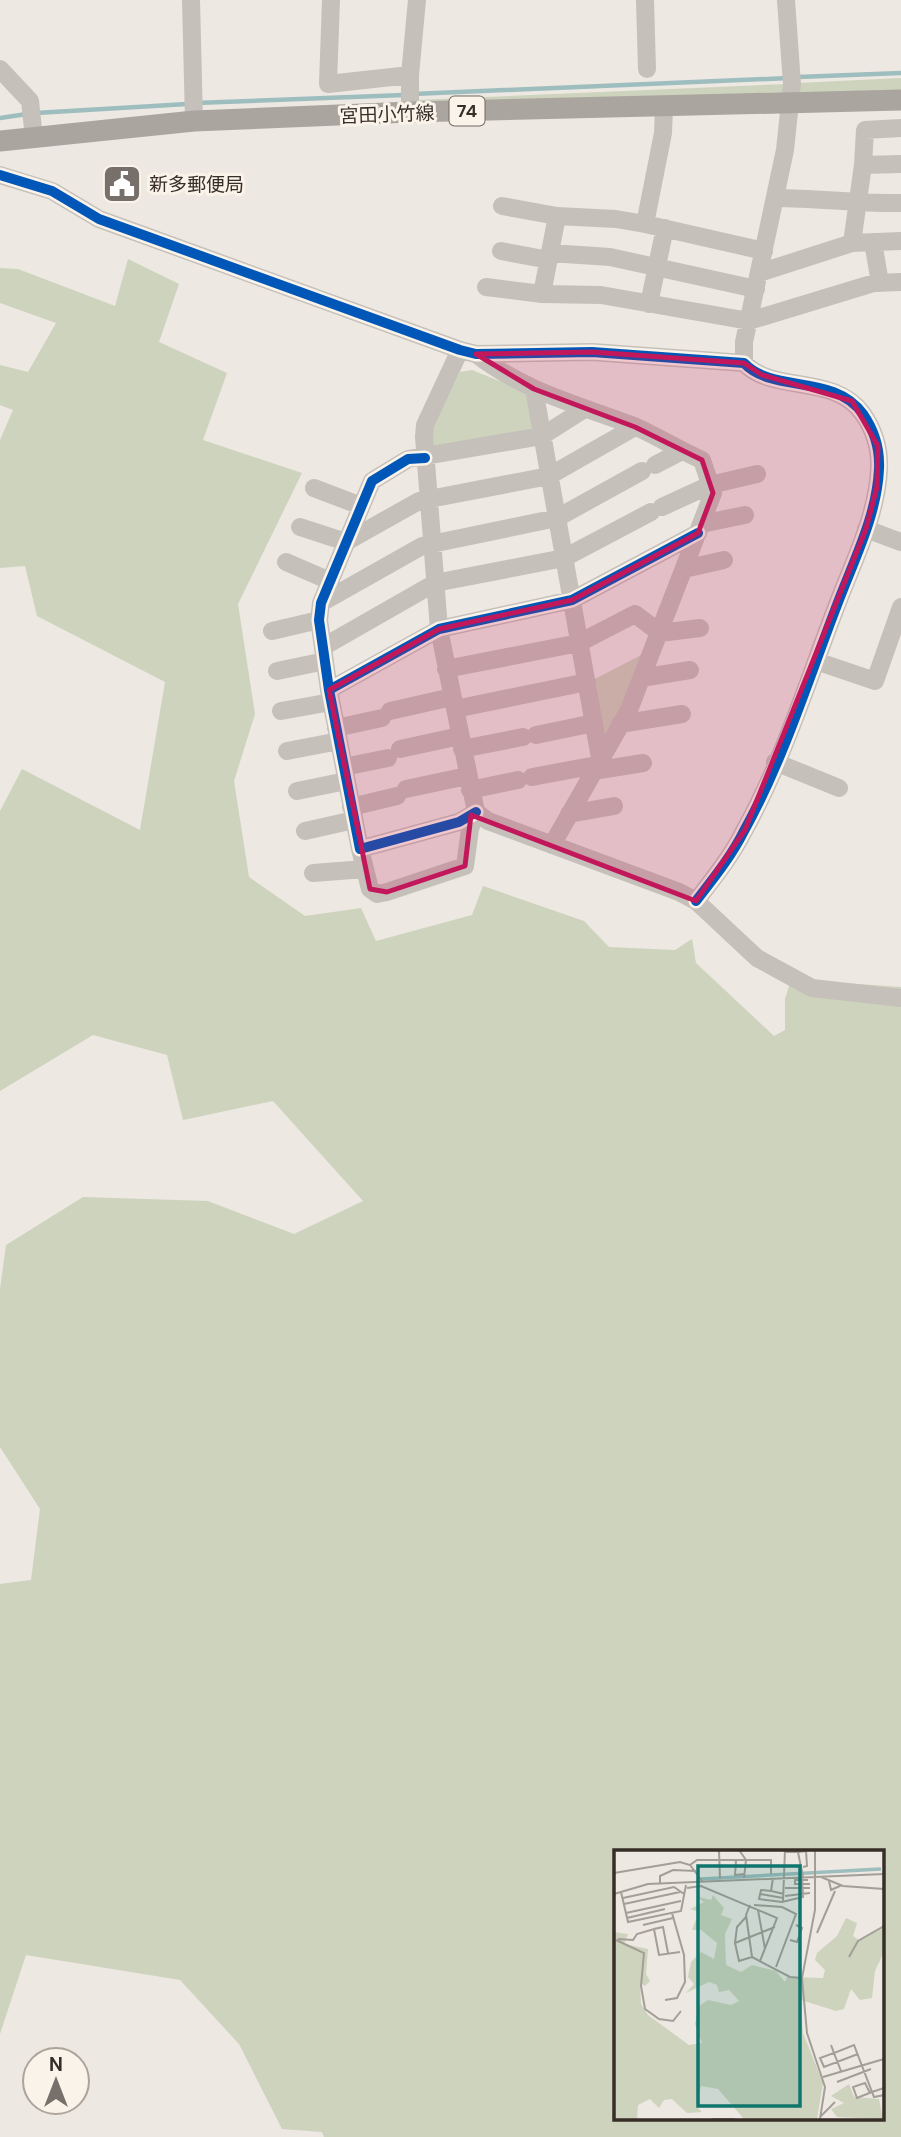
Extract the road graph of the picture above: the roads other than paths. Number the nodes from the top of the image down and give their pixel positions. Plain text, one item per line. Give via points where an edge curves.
1 (191, 0) edge
2 (331, 0) edge
3 (417, 0) edge
4 (645, 0) edge
5 (786, 0) edge
6 (0, 69) edge
7 (646, 69) dead end
8 (791, 85) junction
9 (410, 92) junction
10 (901, 100) edge
11 (194, 108) junction
12 (664, 108) junction
13 (901, 128) edge
14 (34, 138) junction
15 (0, 141) edge
16 (901, 164) edge
17 (863, 165) junction
18 (0, 175) edge
19 (776, 198) junction
20 (901, 203) edge
21 (857, 204) junction
22 (502, 206) dead end
23 (556, 216) junction
24 (645, 224) junction
25 (665, 228) junction
26 (901, 241) edge
27 (873, 242) junction
28 (852, 243) junction
29 (501, 251) dead end
30 (764, 251) junction
31 (549, 257) junction
32 (657, 267) junction
33 (757, 281) junction
34 (901, 282) edge
35 (880, 283) junction
36 (486, 287) dead end
37 (542, 294) junction
38 (649, 304) junction
39 (749, 321) junction
40 (468, 352) junction
41 (744, 363) junction
42 (534, 389) junction
43 (583, 410) junction
44 (635, 427) junction
45 (542, 436) junction
46 (682, 451) junction
47 (425, 458) junction
48 (757, 474) dead end
49 (549, 476) junction
50 (710, 485) junction
51 (314, 488) dead end
52 (429, 501) junction
53 (361, 506) junction
54 (745, 515) dead end
55 (557, 518) junction
56 (300, 527) dead end
57 (700, 529) junction
58 (866, 529) junction
59 (346, 542) junction
60 (432, 542) junction
61 (901, 542) edge
62 (564, 558) junction
63 (724, 560) dead end
64 (286, 562) dead end
65 (684, 569) junction
66 (330, 581) junction
67 (435, 583) junction
68 (572, 600) junction
69 (901, 607) edge
70 (320, 611) junction
71 (700, 628) dead end
72 (439, 629) junction
73 (272, 631) dead end
74 (660, 633) junction
75 (579, 643) junction
76 (324, 654) junction
77 (816, 661) junction
78 (446, 669) junction
79 (690, 670) dead end
80 (277, 671) dead end
81 (641, 678) junction
82 (587, 682) junction
83 (330, 696) junction
84 (454, 703) junction
85 (281, 711) dead end
86 (682, 714) dead end
87 (594, 723) junction
88 (620, 724) junction
89 (337, 735) junction
90 (461, 742) junction
91 (287, 751) dead end
92 (775, 762) junction
93 (643, 763) dead end
94 (597, 765) junction
95 (345, 774) junction
96 (468, 783) junction
97 (839, 788) dead end
98 (297, 791) dead end
99 (614, 806) dead end
100 (476, 812) junction
101 (352, 813) junction
102 (569, 814) junction
103 (305, 831) dead end
104 (552, 845) junction
105 (360, 849) junction
106 (365, 869) junction
107 (313, 873) dead end
108 (696, 901) junction
109 (901, 998) edge

1 - 11 street
2 - 9 street via 328,84
3 - 9 street
4 - 7 street
5 - 8 street
6 - 14 street via 30,102
8 - 10 main road, 宮田小竹線 / 74
8 - 12 main road, 宮田小竹線 / 74
8 - 19 street
9 - 11 main road, 宮田小竹線 / 74
9 - 12 main road, 宮田小竹線 / 74
11 - 14 main road, 宮田小竹線 / 74
12 - 24 street
13 - 17 street via 865,130
14 - 15 main road, 宮田小竹線 / 74
16 - 17 street
17 - 21 street
18 - 40 street via 52,191 99,219
19 - 21 street via 834,198
19 - 30 street
20 - 21 street
21 - 28 street
22 - 23 street
23 - 24 street
23 - 31 street
24 - 25 street
25 - 30 street
25 - 32 street
26 - 27 street
27 - 28 street
27 - 35 street
28 - 33 street
29 - 31 street
30 - 33 street
31 - 32 street via 610,257
31 - 37 street
32 - 33 street
32 - 38 street
33 - 39 street
34 - 35 street
35 - 39 street
36 - 37 street
37 - 38 street via 601,295
38 - 39 street
39 - 41 street
40 - 41 street via 592,352
40 - 42 street
40 - 47 street via 425,425
41 - 58 street via 762,375 834,392 863,413 878,446 879,467
42 - 43 street
42 - 45 street
43 - 44 street
43 - 45 street
44 - 46 street
44 - 49 street
45 - 47 street
45 - 49 street
46 - 50 street via 702,460
46 - 55 street
47 - 52 street
47 - 53 street via 408,459 372,481
48 - 50 street
49 - 52 street
49 - 55 street
50 - 57 street via 713,493
50 - 62 street
51 - 53 street
52 - 59 street via 419,501
52 - 60 street
53 - 59 street
54 - 57 street
55 - 60 street
55 - 62 street
56 - 59 street
57 - 65 street
57 - 68 street
58 - 61 street
58 - 77 street
59 - 66 street
60 - 67 street
60 - 70 street
62 - 67 street
62 - 68 street
63 - 65 street
64 - 66 street
65 - 74 street
66 - 70 street
67 - 72 street
67 - 76 street
68 - 72 street
68 - 75 street
69 - 77 street via 875,681
70 - 73 street
70 - 76 street
71 - 74 street
72 - 78 street
72 - 83 street
74 - 75 street via 635,614
74 - 81 street
75 - 78 street
75 - 82 street
76 - 80 street
76 - 83 street
77 - 92 street
78 - 84 street
79 - 81 street
81 - 88 street
82 - 84 street
82 - 87 street
83 - 85 street
83 - 89 street
84 - 89 street via 386,715
84 - 90 street
86 - 88 street
87 - 90 street via 529,736
87 - 94 street
88 - 94 street
89 - 91 street
89 - 95 street
90 - 95 street via 394,753
90 - 96 street
92 - 97 street
92 - 108 street via 745,830
93 - 94 street
94 - 96 street via 525,779
94 - 102 street
95 - 98 street
95 - 101 street
96 - 100 street
96 - 101 street via 402,792
99 - 102 street
100 - 104 street
100 - 105 street via 459,822
100 - 106 street via 465,866 377,894 370,889
101 - 103 street
101 - 105 street
102 - 104 street
104 - 108 street
105 - 106 street
106 - 107 street
108 - 109 street via 757,958 782,974 812,988

